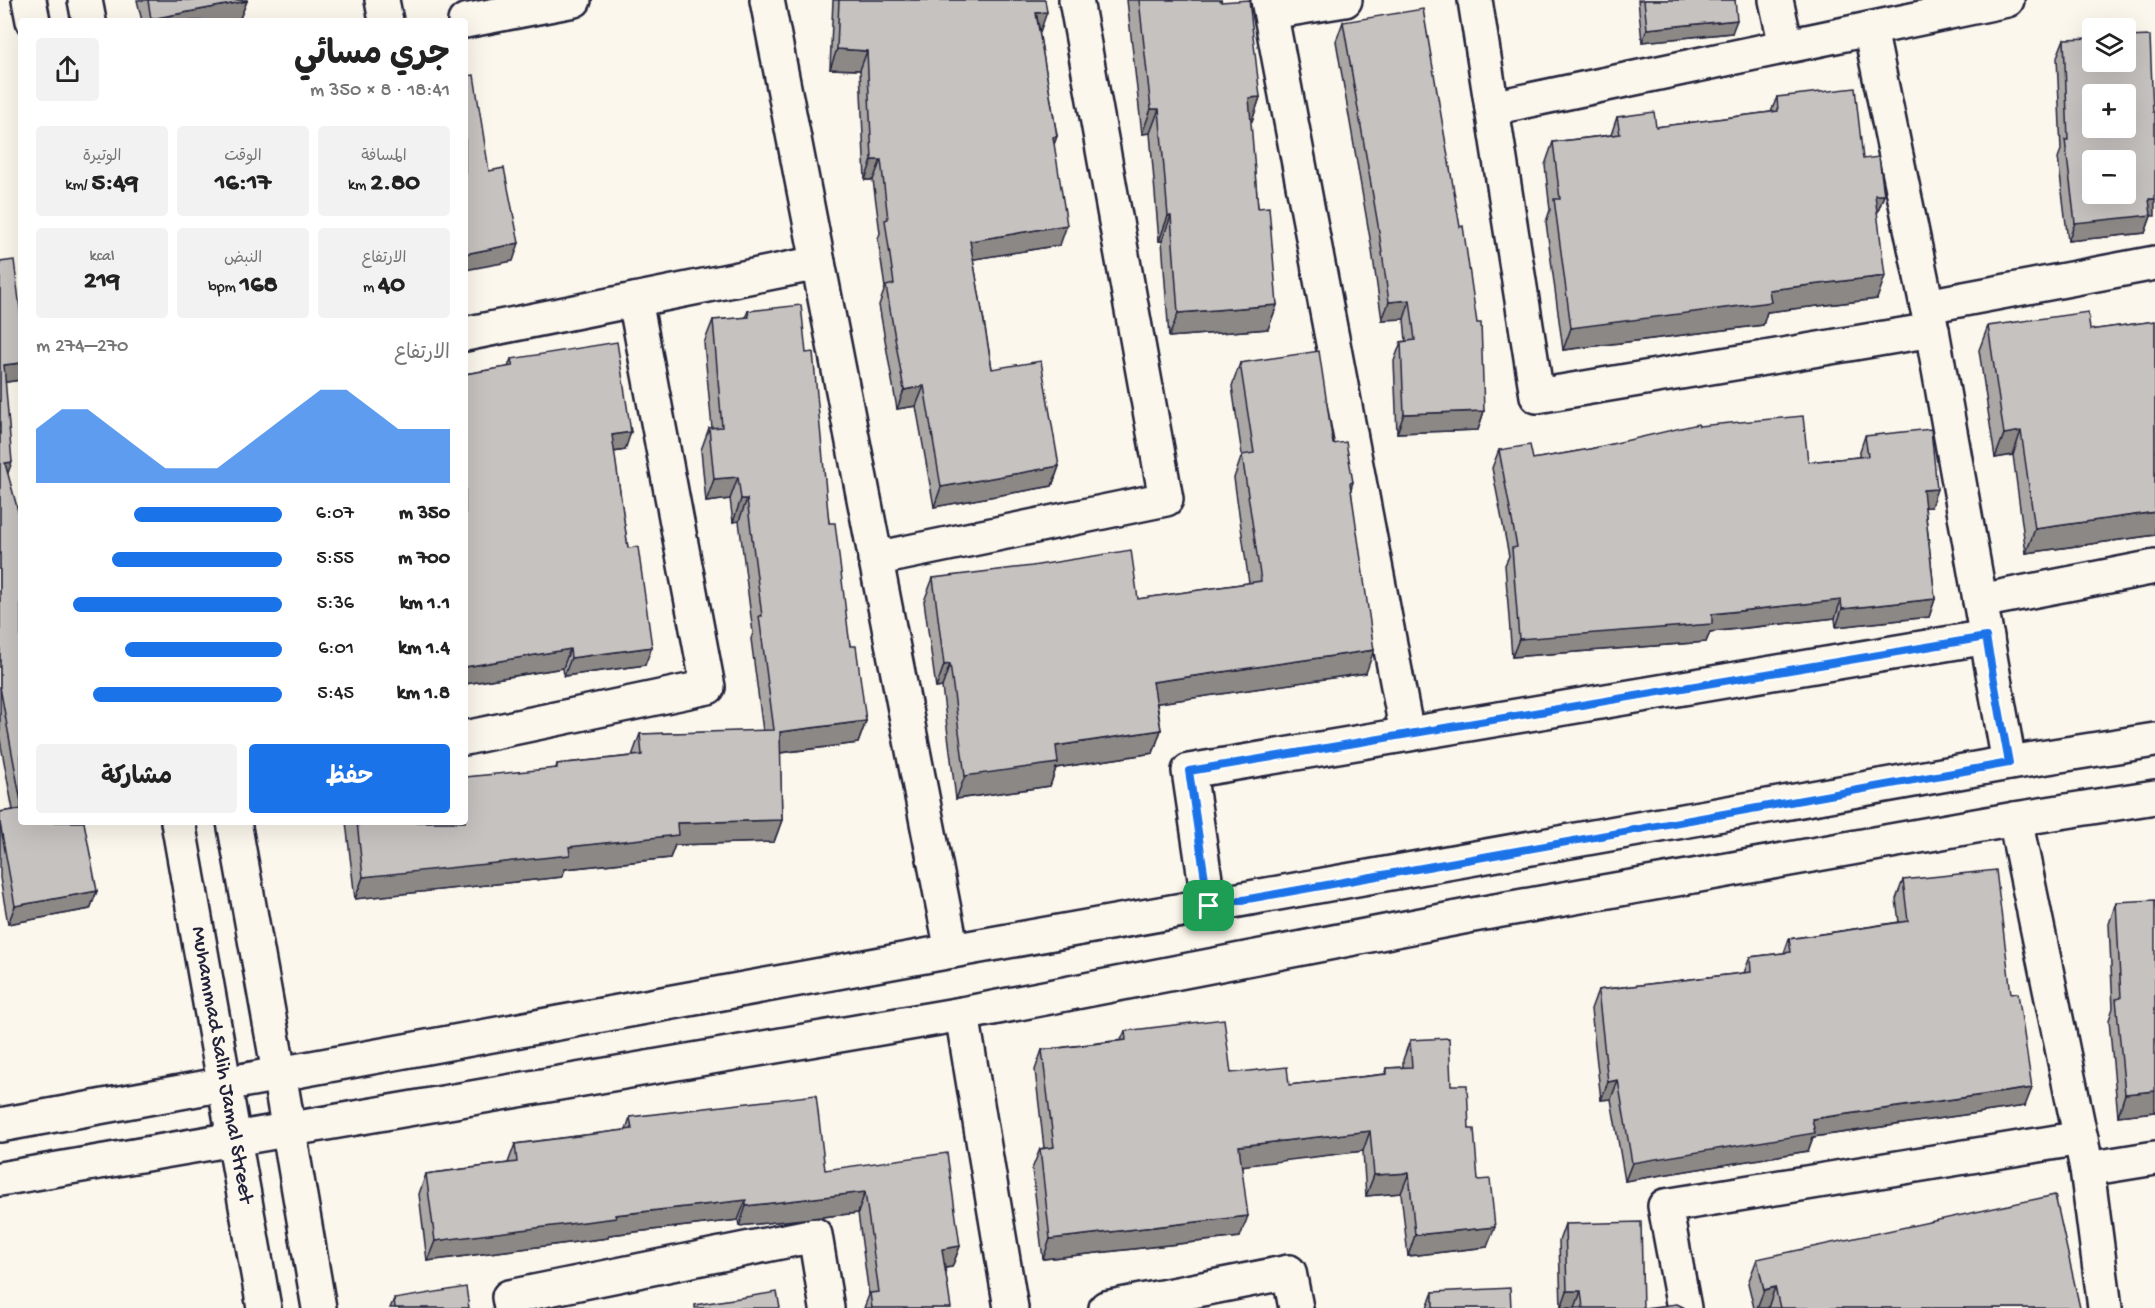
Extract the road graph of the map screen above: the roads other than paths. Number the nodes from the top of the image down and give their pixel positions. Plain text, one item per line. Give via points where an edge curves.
1 (29, 0) edge
2 (85, 0) edge
3 (382, 0) edge
4 (574, 0) edge
5 (767, 0) edge
6 (1076, 0) edge
7 (1345, 0) edge
8 (1475, 0) edge
9 (1776, 0) edge
10 (2007, 0) edge
11 (1270, 6) edge
12 (32, 18) edge
13 (88, 18) edge
14 (385, 18) edge
15 (468, 20) edge
16 (1870, 29) junction
17 (1786, 46) junction
18 (1492, 108) junction
19 (818, 263) junction
20 (2155, 263) edge
21 (635, 300) junction
22 (1929, 318) junction
23 (468, 333) edge
24 (875, 559) junction
25 (2155, 567) edge
26 (1980, 601) junction
27 (1986, 637) junction
28 (1407, 734) junction
29 (468, 737) edge
30 (2155, 740) edge
31 (2009, 763) junction
32 (2155, 797) edge
33 (2015, 819) junction
34 (179, 825) edge
35 (235, 825) edge
36 (1209, 906) junction
37 (952, 951) junction
38 (962, 1014) junction
39 (279, 1073) junction
40 (225, 1083) junction
41 (0, 1125) edge
42 (289, 1130) junction
43 (235, 1139) junction
44 (2084, 1153) junction
45 (2155, 1158) edge
46 (0, 1179) edge
47 (264, 1308) edge
48 (319, 1308) edge
49 (511, 1308) edge
50 (826, 1308) edge
51 (1011, 1308) edge
52 (1106, 1308) edge
53 (1296, 1308) edge
54 (1684, 1308) edge
55 (2105, 1308) edge

1 - 12 street
2 - 13 street
3 - 14 street
4 - 15 street
5 - 19 street
6 - 24 street via 1166,499
7 - 11 street
8 - 18 street
9 - 17 street
10 - 16 street
11 - 28 street
16 - 17 street
16 - 22 street
17 - 18 street
18 - 22 street via 1537,396
19 - 21 street
19 - 24 street
20 - 22 street
21 - 23 street
21 - 29 street via 708,687
22 - 26 street
24 - 37 street
25 - 26 street
26 - 27 street
27 - 28 street
27 - 31 street
28 - 36 street via 1189,771
30 - 31 street
31 - 36 street
32 - 33 street
33 - 38 street via 1473,915
33 - 44 street
34 - 40 street, Muhammad Salih Jamal Street
35 - 39 street
36 - 37 street
37 - 39 street
38 - 42 street
38 - 51 street
39 - 40 street
39 - 42 street
40 - 41 street
40 - 43 street, Muhammad Salih Jamal Street
42 - 43 street
42 - 48 street
43 - 46 street
43 - 47 street, Muhammad Salih Jamal Street
44 - 45 street
44 - 54 street via 1665,1206
44 - 55 street
49 - 50 street via 509,1297 815,1235
52 - 53 street via 1289,1272

